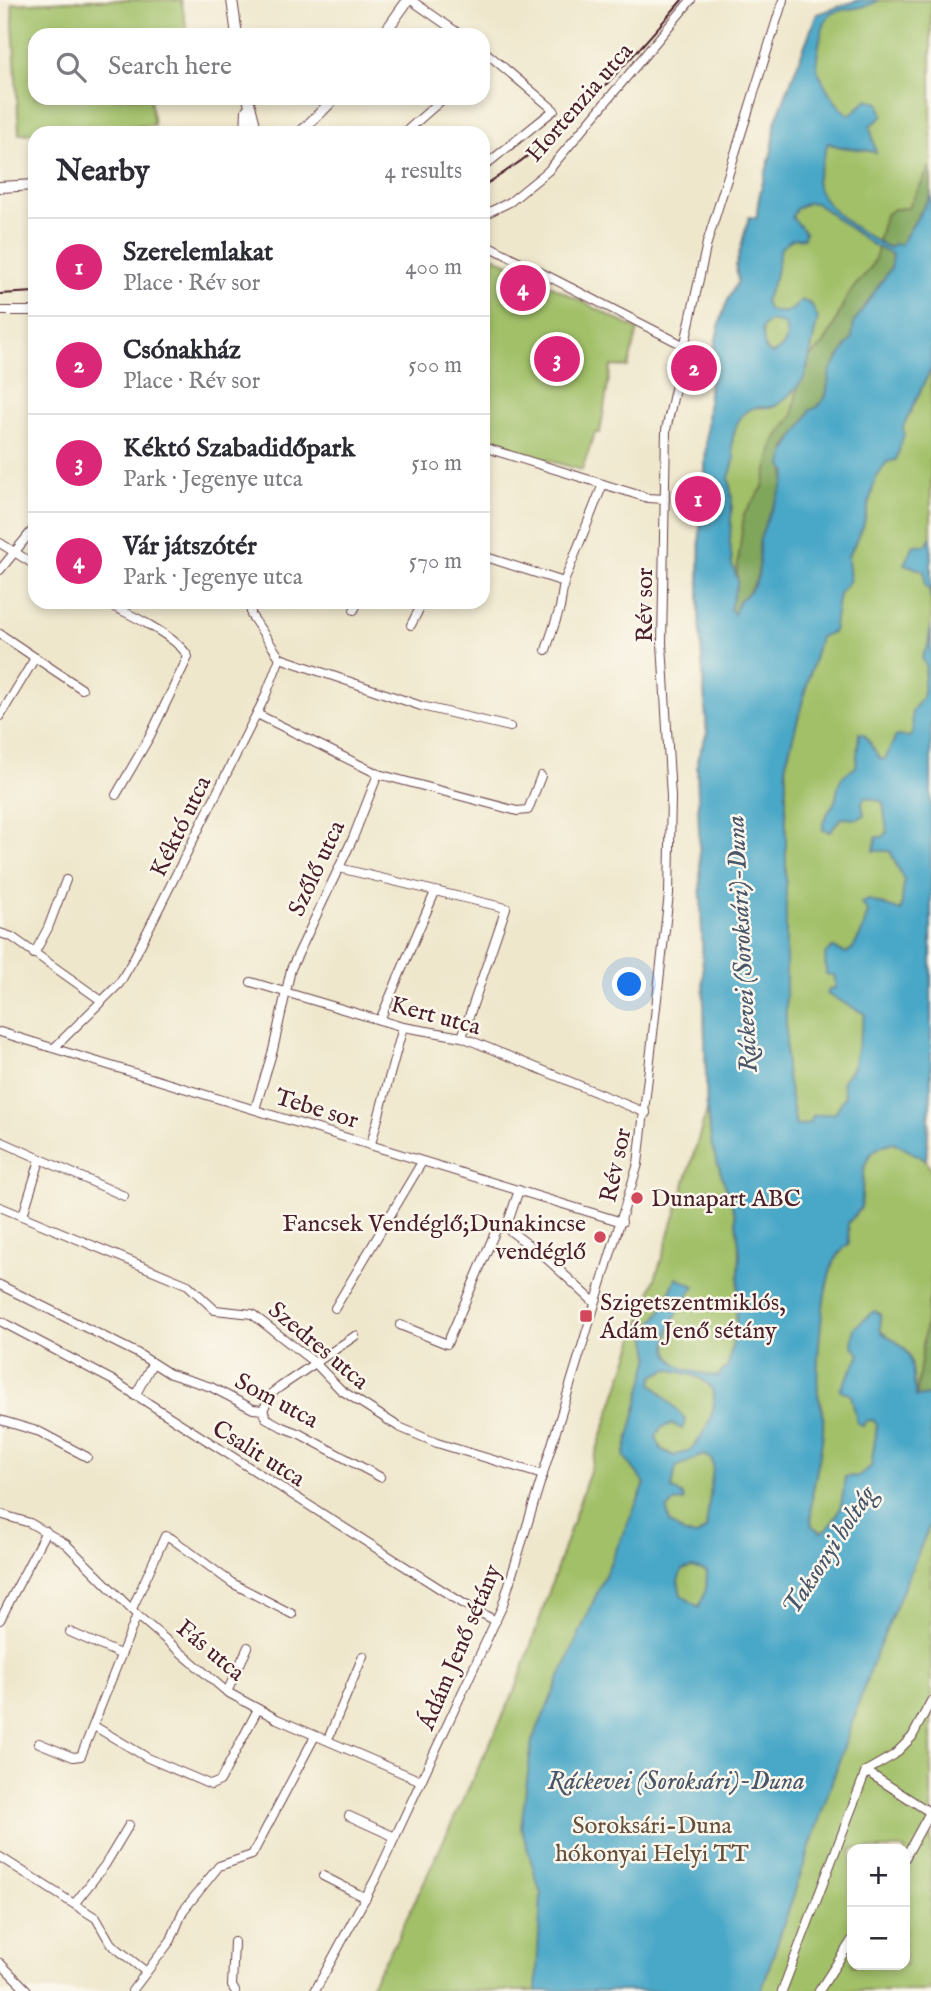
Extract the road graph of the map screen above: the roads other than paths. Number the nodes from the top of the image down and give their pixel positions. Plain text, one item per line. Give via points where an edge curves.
1 (232, 0) edge
2 (410, 0) edge
3 (691, 0) edge
4 (782, 0) edge
5 (236, 28) edge
6 (388, 28) edge
7 (451, 28) edge
8 (492, 56) edge
9 (248, 105) edge
10 (250, 105) edge
11 (328, 105) edge
12 (436, 105) edge
13 (246, 126) edge
14 (255, 126) edge
15 (307, 126) edge
16 (412, 126) edge
17 (490, 161) edge
18 (28, 185) edge
19 (0, 187) edge
20 (490, 212) edge
21 (490, 247) edge
22 (0, 311) edge
23 (28, 311) edge
24 (683, 345) junction
25 (490, 449) edge
26 (603, 484) junction
27 (664, 499) junction
28 (28, 536) edge
29 (0, 543) edge
30 (14, 553) junction
31 (490, 558) edge
32 (28, 561) edge
33 (0, 570) edge
34 (564, 582) junction
35 (116, 609) edge
36 (251, 609) edge
37 (419, 609) edge
38 (411, 625) dead end
39 (0, 634) edge
40 (546, 650) dead end
41 (35, 658) junction
42 (280, 658) junction
43 (82, 689) dead end
44 (257, 714) junction
45 (0, 716) edge
46 (510, 727) dead end
47 (378, 774) junction
48 (541, 776) dead end
49 (116, 795) dead end
50 (339, 868) junction
51 (66, 880) dead end
52 (435, 891) junction
53 (0, 933) edge
54 (33, 954) junction
55 (251, 982) dead end
56 (285, 991) junction
57 (103, 1001) junction
58 (380, 1020) junction
59 (403, 1027) junction
60 (0, 1032) edge
61 (462, 1037) junction
62 (54, 1048) junction
63 (255, 1109) junction
64 (646, 1113) junction
65 (0, 1141) edge
66 (370, 1144) junction
67 (40, 1160) junction
68 (422, 1162) junction
69 (519, 1190) junction
70 (124, 1196) dead end
71 (0, 1207) edge
72 (23, 1215) junction
73 (622, 1222) junction
74 (507, 1225) junction
75 (0, 1285) edge
76 (594, 1301) junction
77 (335, 1308) dead end
78 (0, 1321) edge
79 (400, 1325) dead end
80 (355, 1336) dead end
81 (315, 1363) junction
82 (152, 1364) junction
83 (135, 1396) junction
84 (264, 1410) junction
85 (0, 1420) edge
86 (88, 1457) dead end
87 (543, 1475) junction
88 (380, 1477) dead end
89 (0, 1514) edge
90 (46, 1531) junction
91 (135, 1612) junction
92 (292, 1614) dead end
93 (0, 1620) edge
94 (496, 1621) junction
95 (70, 1632) dead end
96 (248, 1647) dead end
97 (120, 1654) junction
98 (363, 1656) dead end
99 (227, 1692) junction
100 (931, 1701) edge
101 (258, 1709) junction
102 (94, 1726) junction
103 (315, 1736) junction
104 (328, 1739) junction
105 (39, 1743) dead end
106 (866, 1771) junction
107 (421, 1781) junction
108 (930, 1813) edge
109 (349, 1816) dead end
110 (129, 1825) dead end
111 (395, 1837) junction
112 (910, 1849) edge
113 (0, 1857) edge
114 (323, 1875) dead end
115 (366, 1898) junction
116 (75, 1903) junction
117 (234, 1942) dead end
118 (847, 1948) edge
119 (0, 1963) edge
120 (145, 1972) junction
121 (27, 1990) edge
122 (132, 1991) edge
123 (234, 1991) edge
124 (315, 1991) edge
125 (782, 1991) edge
126 (819, 1991) edge

1 - 5 street
2 - 6 street
2 - 7 street
3 - 20 street, Hortenzia utca via 548,170 510,202
4 - 24 street, Rév sor via 707,243
8 - 17 street via 554,110
9 - 13 street
10 - 14 street
11 - 15 street
12 - 16 street
18 - 19 street
21 - 24 street
22 - 23 street
24 - 27 street, Rév sor via 666,430
25 - 26 street
26 - 27 street
26 - 34 street
27 - 64 street, Rév sor via 662,643 671,797 668,894
28 - 30 street
29 - 30 street
30 - 32 street
30 - 33 street
31 - 34 street
34 - 40 street via 561,608
35 - 49 street via 167,637 188,657
36 - 42 street
37 - 38 street
39 - 41 street
41 - 43 street
41 - 45 street
42 - 44 street, Kéktó utca
42 - 46 street via 421,706
44 - 47 street
44 - 57 street, Kéktó utca via 145,940 119,984
47 - 48 street via 517,811 528,810
47 - 50 street, Szőlő utca
50 - 52 street
50 - 56 street, Szőlő utca via 300,946
51 - 54 street
52 - 58 street
52 - 61 street via 506,908
53 - 54 street
54 - 57 street
55 - 56 street, Kert utca
56 - 58 street, Kert utca
56 - 63 street, Szőlő utca
57 - 62 street, Kéktó utca
58 - 59 street, Kert utca
59 - 61 street, Kert utca
59 - 66 street
60 - 62 street, Tebe sor
61 - 64 street, Kert utca
62 - 63 street, Tebe sor
63 - 66 street, Tebe sor
64 - 73 street, Rév sor
65 - 67 street
66 - 68 street, Tebe sor
67 - 70 street
67 - 72 street
68 - 69 street, Tebe sor
68 - 77 street
69 - 73 street, Tebe sor
69 - 74 street
71 - 72 street, Szedres utca
72 - 81 street, Szedres utca via 188,1285 215,1310 252,1314
73 - 76 street, Ádám Jenő sétány
74 - 76 street
74 - 79 street via 496,1230 447,1345
75 - 82 street, Som utca via 43,1303
76 - 87 street, Ádám Jenő sétány
78 - 83 street, Csalit utca
80 - 81 street
81 - 84 street via 272,1394
81 - 87 street, Szedres utca via 352,1398 399,1427
82 - 83 street
82 - 84 street, Som utca
83 - 94 street, Csalit utca
84 - 88 street, Som utca via 267,1418 282,1427
85 - 86 street via 40,1432
87 - 94 street, Ádám Jenő sétány
89 - 90 street, Fás utca
90 - 91 street, Fás utca via 66,1544
90 - 93 street
91 - 92 street via 165,1536 232,1583
91 - 97 street
91 - 99 street, Fás utca
94 - 107 street, Ádám Jenő sétány
95 - 97 street
96 - 99 street
97 - 102 street
98 - 104 street
99 - 101 street, Fás utca
100 - 106 street via 912,1737 894,1755
101 - 102 street via 220,1781 211,1786 148,1758
101 - 103 street, Fás utca
102 - 105 street via 81,1756
103 - 104 street, Fás utca
103 - 120 street via 252,1855 219,1866 183,1911 171,1940
104 - 107 street, Fás utca
106 - 108 street
106 - 125 street
107 - 111 street, Ádám Jenő sétány
108 - 112 street
109 - 111 street
110 - 116 street
111 - 115 street, Ádám Jenő sétány
113 - 116 street
114 - 115 street
115 - 124 street, Ádám Jenő sétány
116 - 120 street via 96,1918 111,1944
117 - 123 street
118 - 126 street
119 - 121 street
120 - 122 street

